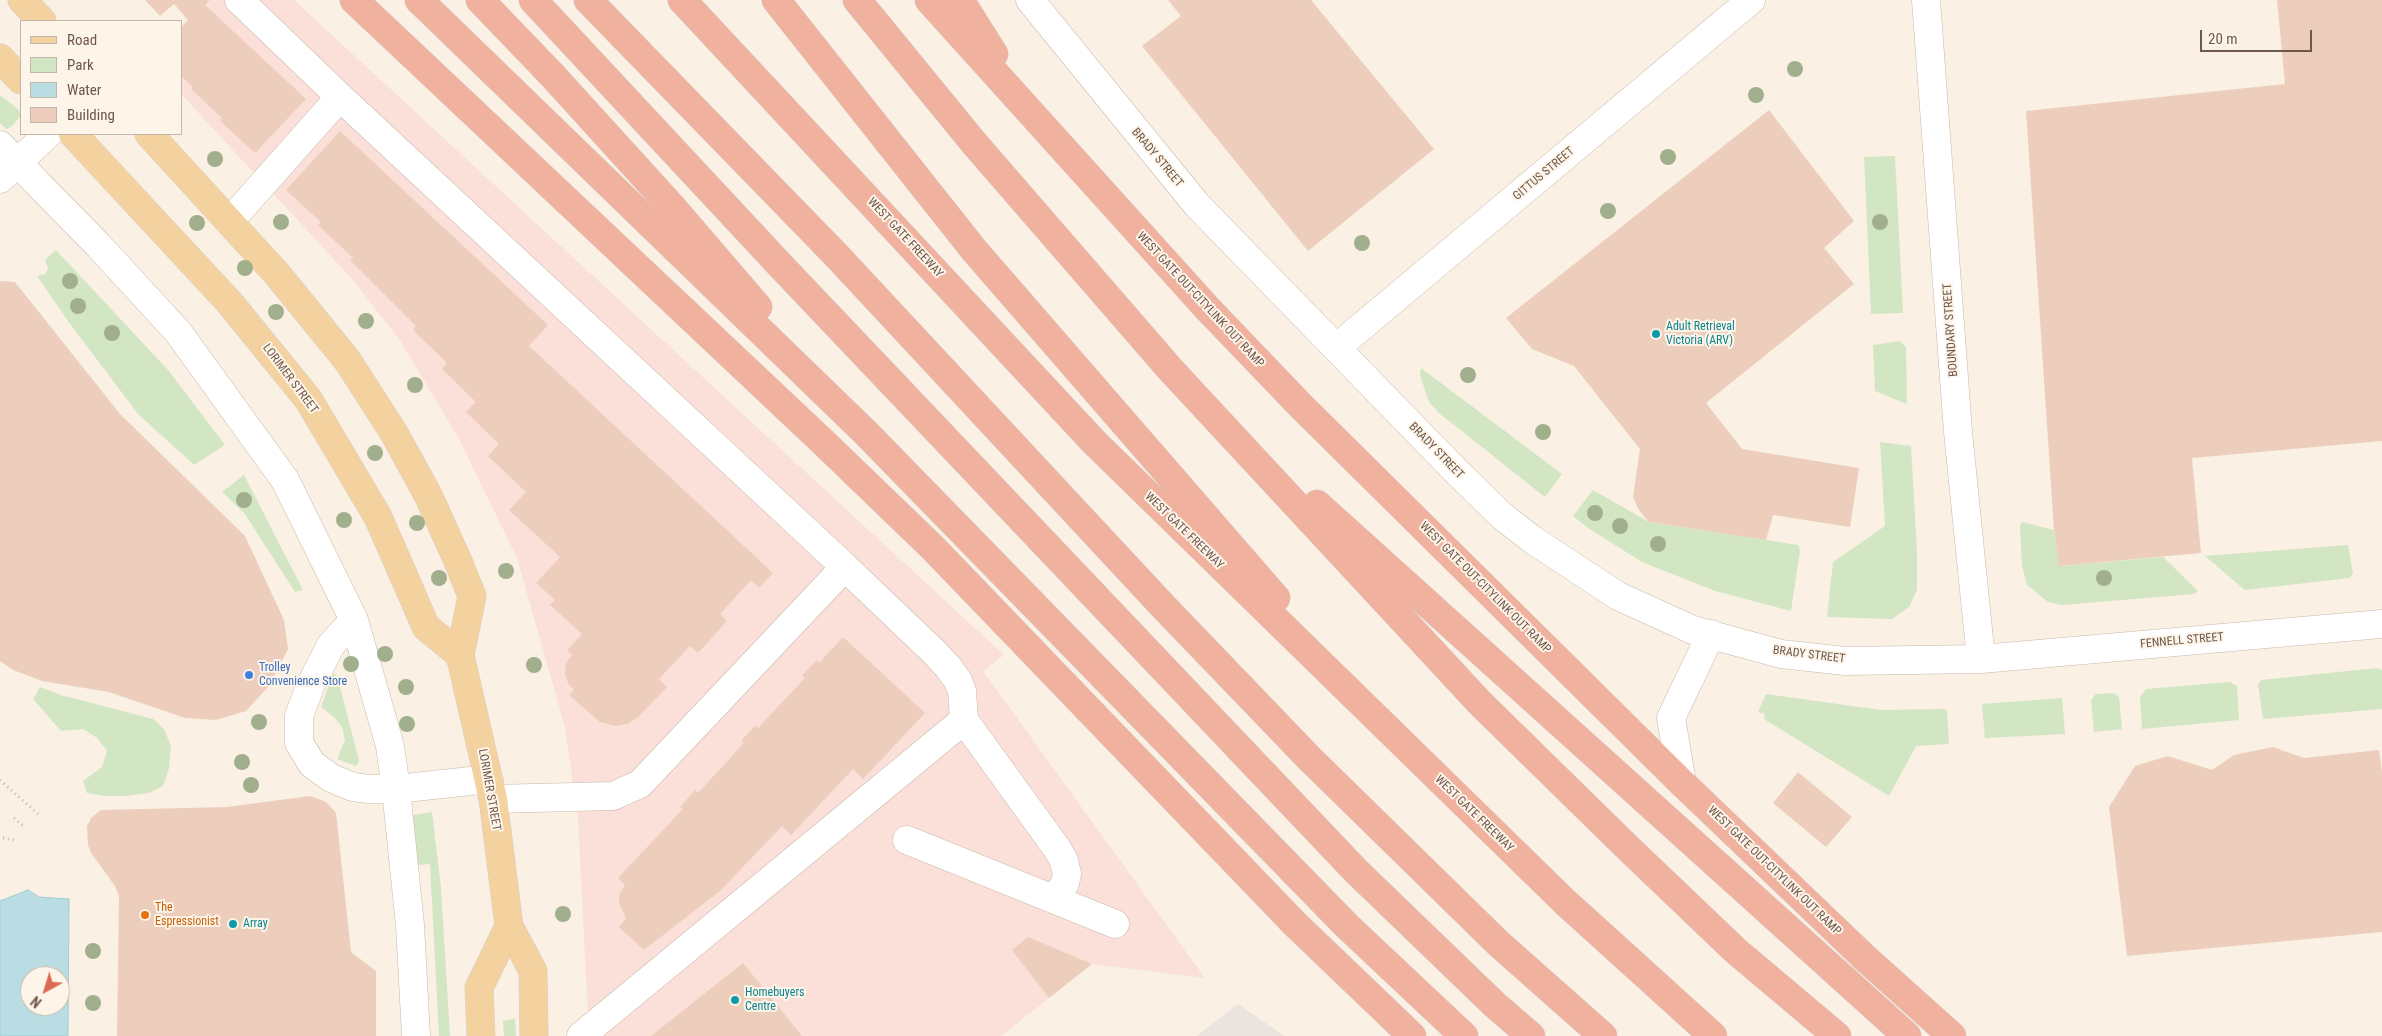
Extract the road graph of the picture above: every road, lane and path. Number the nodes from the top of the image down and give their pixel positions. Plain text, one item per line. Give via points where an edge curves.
1 (22, 0) edge
2 (239, 0) edge
3 (354, 0) edge
4 (363, 0) edge
5 (418, 0) edge
6 (480, 0) edge
7 (533, 0) edge
8 (588, 0) edge
9 (682, 0) edge
10 (776, 0) edge
11 (857, 0) edge
12 (929, 0) edge
13 (960, 0) edge
14 (1030, 0) edge
15 (1751, 0) edge
16 (1926, 0) edge
17 (41, 20) edge
18 (0, 58) edge
19 (438, 77) junction
20 (20, 79) edge
21 (340, 97) junction
22 (1036, 121) junction
23 (46, 135) edge
24 (74, 135) edge
25 (150, 135) edge
26 (6, 162) edge
27 (230, 221) junction
28 (1336, 348) junction
29 (1170, 370) junction
30 (866, 433) junction
31 (845, 567) junction
32 (354, 620) junction
33 (2382, 624) edge
34 (1711, 634) junction
35 (460, 655) junction
36 (1981, 659) junction
37 (964, 720) junction
38 (1412, 754) junction
39 (0, 780) edge
40 (1682, 784) junction
41 (396, 789) junction
42 (491, 789) junction
43 (38, 814) dead end
44 (14, 818) dead end
45 (23, 826) dead end
46 (3, 838) dead end
47 (14, 840) dead end
48 (907, 840) dead end
49 (1056, 900) junction
50 (1115, 924) dead end
51 (509, 926) junction
52 (416, 1036) edge
53 (481, 1036) edge
54 (534, 1036) edge
55 (581, 1036) edge
56 (1412, 1036) edge
57 (1464, 1036) edge
58 (1531, 1036) edge
59 (1603, 1036) edge
60 (1713, 1036) edge
61 (1837, 1036) edge
62 (1907, 1036) edge
63 (1952, 1036) edge

1 - 17 main road
2 - 21 street
3 - 19 highway
4 - 19 highway
5 - 30 highway
6 - 30 highway via 673,208
7 - 58 highway via 773,258 1309,822 1494,1004
8 - 59 highway via 837,256 1309,758 1498,943
9 - 38 highway, WEST GATE FREEWAY via 1094,442
10 - 38 highway via 974,250
11 - 29 highway via 974,143
12 - 22 highway
13 - 22 highway
14 - 28 street, BRADY STREET via 1197,205
15 - 28 street, GITTUS STREET
16 - 36 street, BOUNDARY STREET via 1958,432
18 - 20 main road
19 - 56 highway via 933,548 1296,924
21 - 27 street
21 - 31 street
22 - 40 highway, WEST GATE OUT-CITYLINK OUT RAMP via 1300,405
23 - 26 street
24 - 35 main road, LORIMER STREET via 230,302 308,399 378,517 426,626
25 - 27 main road, LORIMER STREET
26 - 32 street via 99,246 178,332 285,480
27 - 35 main road, LORIMER STREET via 348,360 428,495 472,596
28 - 34 street, BRADY STREET via 1454,470 1502,516 1533,540 1618,596 1693,630
29 - 61 highway via 1480,703 1736,951
29 - 62 highway
30 - 57 highway via 1347,926
31 - 37 street via 949,668 962,691
31 - 42 street via 640,784 613,796
32 - 41 street via 390,746
32 - 41 street via 331,645 311,684 299,716 299,743 312,764 331,778 361,788
33 - 36 street, FENNELL STREET
34 - 36 street, BRADY STREET via 1782,654 1845,661
34 - 40 street via 1671,718
35 - 42 main road, LORIMER STREET
37 - 49 street via 1064,861 1065,883
37 - 55 street
38 - 60 highway, WEST GATE FREEWAY via 1565,902
39 - 43 path
40 - 63 highway, WEST GATE OUT-CITYLINK OUT RAMP
41 - 42 street
41 - 52 street via 410,925
42 - 51 main road, LORIMER STREET
44 - 45 path
46 - 47 path
48 - 49 street
49 - 50 street
51 - 53 main road via 479,988
51 - 54 main road, LORIMER STREET via 533,971

